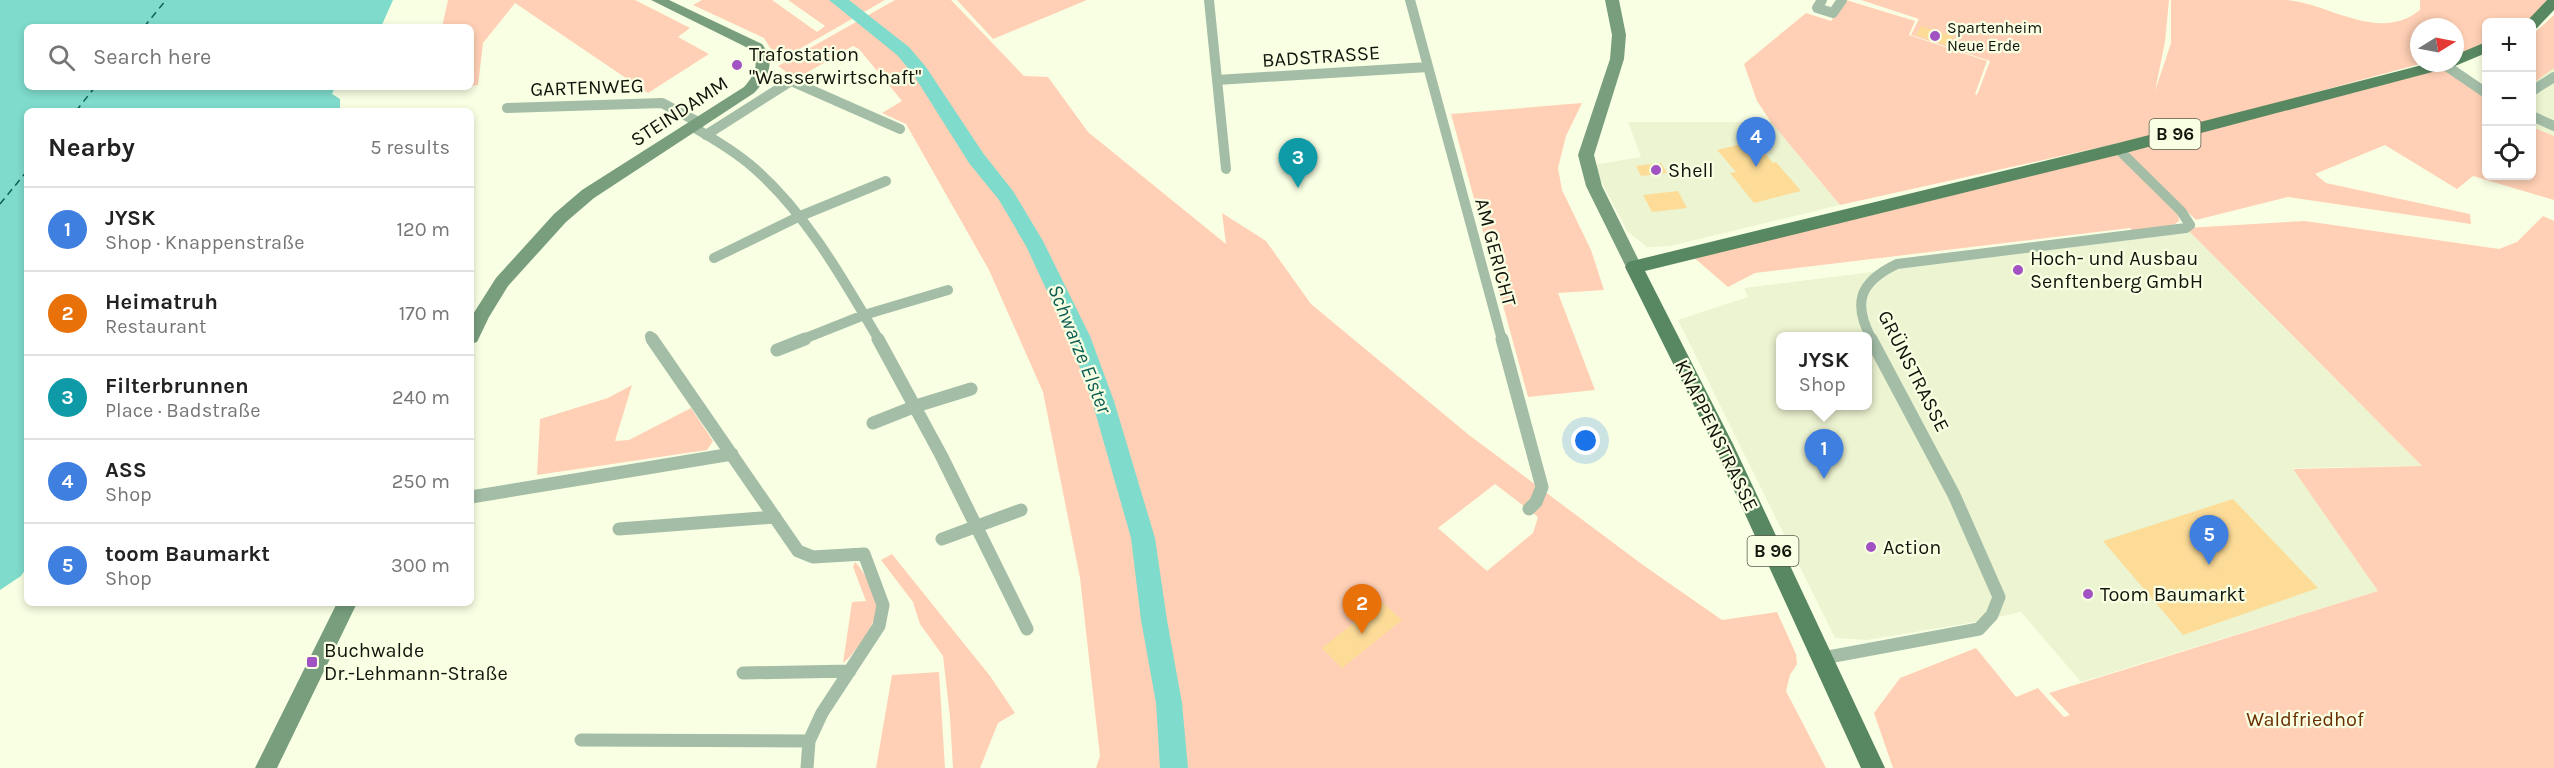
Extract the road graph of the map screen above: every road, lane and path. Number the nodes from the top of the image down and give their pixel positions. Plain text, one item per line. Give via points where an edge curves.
1 (658, 0) edge
2 (1209, 0) edge
3 (1410, 0) edge
4 (1612, 0) edge
5 (1822, 0) edge
6 (1842, 0) edge
7 (2554, 1) edge
8 (2536, 21) edge
9 (2482, 50) edge
10 (2464, 57) edge
11 (1428, 67) junction
12 (2415, 72) edge
13 (2461, 72) edge
14 (2554, 77) edge
15 (1217, 80) junction
16 (2536, 88) edge
17 (2482, 89) edge
18 (507, 108) dead end
19 (2536, 119) edge
20 (2554, 126) edge
21 (700, 128) junction
22 (900, 129) dead end
23 (2118, 149) junction
24 (1226, 169) dead end
25 (886, 180) dead end
26 (798, 217) junction
27 (714, 258) dead end
28 (1634, 267) junction
29 (948, 290) dead end
30 (864, 315) junction
31 (474, 330) edge
32 (1867, 332) edge
33 (650, 336) dead end
34 (1872, 341) edge
35 (777, 350) dead end
36 (971, 389) dead end
37 (916, 406) junction
38 (873, 423) dead end
39 (732, 454) junction
40 (474, 496) edge
41 (1529, 509) dead end
42 (1021, 510) dead end
43 (775, 517) junction
44 (976, 525) junction
45 (619, 529) dead end
46 (942, 539) dead end
47 (346, 606) edge
48 (1027, 629) dead end
49 (1823, 658) junction
50 (850, 670) junction
51 (743, 673) dead end
52 (581, 740) dead end
53 (809, 741) junction
54 (266, 768) edge
55 (807, 768) edge
56 (1873, 768) edge

1 - 21 street, STEINDAMM via 742,38 761,51 763,69 756,84
2 - 15 street
3 - 11 street, AM GERICHT
4 - 28 street via 1619,35 1617,59 1586,155 1594,186
5 - 6 street via 1817,8 1833,13
7 - 8 main road
9 - 10 main road, B 96
11 - 15 street, BADSTRASSE
11 - 41 street, AM GERICHT via 1542,487
12 - 23 main road, B 96
13 - 17 street
14 - 16 street
15 - 24 street
18 - 21 street, GARTENWEG via 662,103
19 - 20 street
21 - 22 street via 791,81
21 - 26 street, GARTENWEG via 755,169
21 - 31 street, STEINDAMM via 588,194 560,218 502,282
23 - 28 main road, B 96
23 - 32 street, GRÜNSTRASSE via 2181,211 2190,225 1897,264 1880,271 1860,297 1859,307
25 - 26 street
26 - 27 street
26 - 30 street, GARTENWEG
28 - 49 main road, KNAPPENSTRASSE / B 96 via 1723,444
29 - 30 street
30 - 35 street
30 - 37 street, GARTENWEG
33 - 39 street
34 - 49 street, GRÜNSTRASSE via 1954,495 1999,597 1996,611 1979,629
36 - 37 street
37 - 38 street
37 - 44 street, GARTENWEG
39 - 40 street
39 - 43 street
42 - 44 street
43 - 45 street
43 - 50 street via 798,551 813,557 864,554 883,605 879,626
44 - 46 street
44 - 48 street, GARTENWEG
47 - 54 street
49 - 56 main road, KNAPPENSTRASSE / B 96
50 - 51 street
50 - 53 street
52 - 53 street
53 - 55 street

